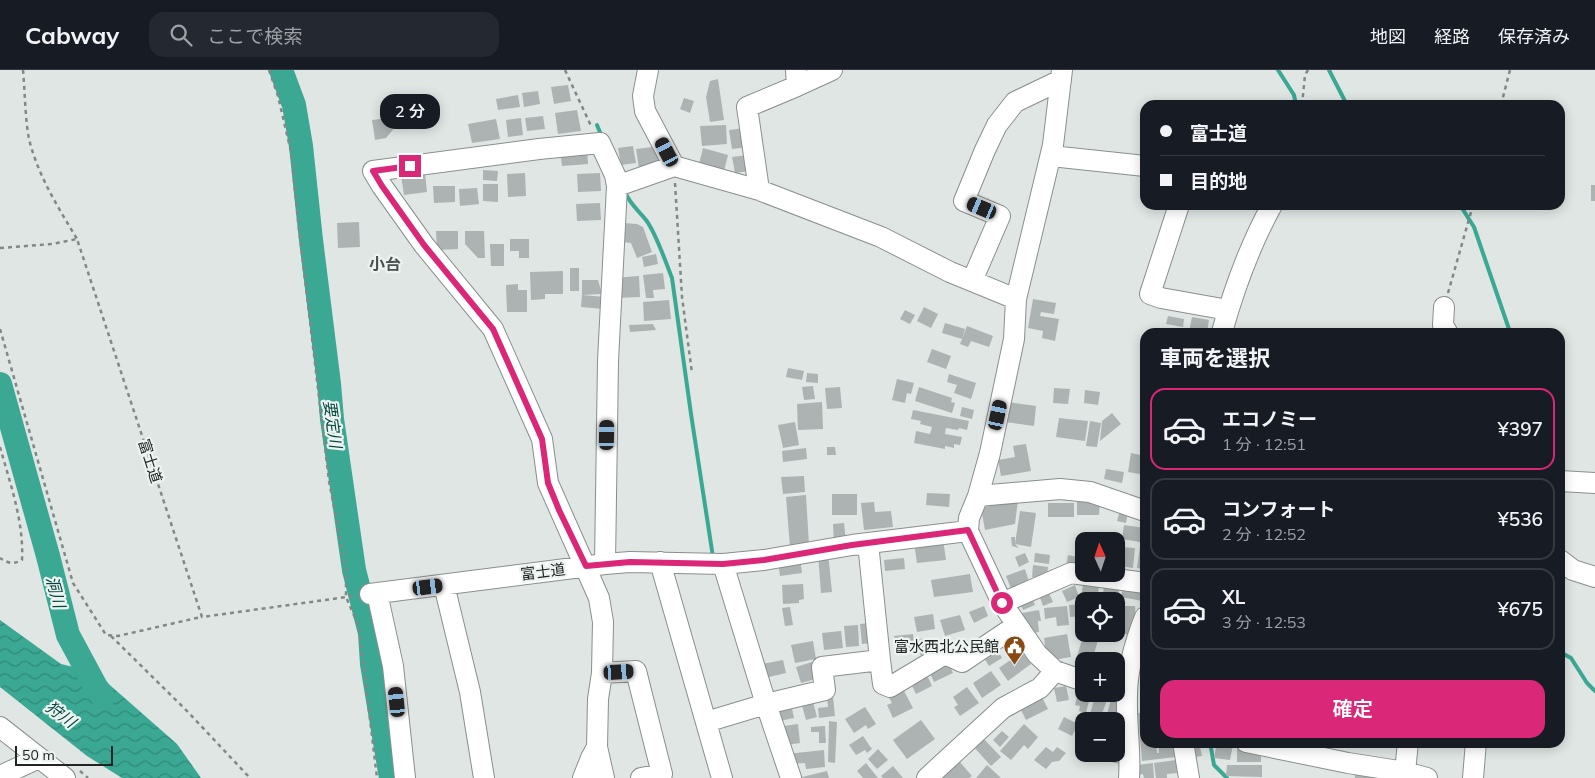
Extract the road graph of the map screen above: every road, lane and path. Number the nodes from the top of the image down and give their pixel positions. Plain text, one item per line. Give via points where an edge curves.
1 (23, 70) edge
2 (269, 70) edge
3 (565, 70) edge
4 (648, 70) edge
5 (832, 70) edge
6 (1308, 70) edge
7 (1510, 70) edge
8 (1061, 75) edge
9 (797, 78) edge
10 (1302, 100) edge
11 (1502, 100) edge
12 (600, 143) junction
13 (1050, 156) junction
14 (1140, 165) edge
15 (674, 166) junction
16 (616, 186) junction
17 (759, 190) junction
18 (1177, 210) edge
19 (1270, 210) edge
20 (1472, 210) edge
21 (77, 239) junction
22 (0, 248) edge
23 (972, 281) junction
24 (1016, 298) junction
25 (1444, 307) joint
26 (1228, 310) junction
27 (1223, 328) edge
28 (1445, 328) edge
29 (0, 329) edge
30 (692, 373) dead end
31 (0, 447) edge
32 (1565, 481) edge
33 (1595, 483) edge
34 (978, 496) junction
35 (1140, 509) edge
36 (968, 530) junction
37 (868, 543) junction
38 (0, 558) edge
39 (660, 562) junction
40 (723, 564) junction
41 (1565, 564) edge
42 (595, 565) junction
43 (1595, 577) edge
44 (1140, 582) edge
45 (444, 584) junction
46 (346, 597) junction
47 (1002, 603) junction
48 (202, 617) junction
49 (1017, 625) junction
50 (1140, 630) edge
51 (110, 635) junction
52 (880, 660) junction
53 (1055, 670) junction
54 (602, 673) junction
55 (1075, 678) edge
56 (1129, 697) edge
57 (766, 704) junction
58 (706, 722) junction
59 (0, 727) edge
60 (597, 747) junction
61 (1184, 748) edge
62 (1299, 748) edge
63 (1408, 748) edge
64 (1476, 748) edge
65 (39, 758) junction
66 (1348, 770) edge
67 (1406, 775) edge
68 (0, 776) edge
69 (65, 778) edge
70 (250, 778) edge
71 (377, 778) edge
72 (405, 778) edge
73 (484, 778) edge
74 (584, 778) edge
75 (604, 778) edge
76 (641, 778) edge
77 (722, 778) edge
78 (791, 778) edge
79 (927, 778) edge
80 (1129, 778) edge
81 (1189, 778) edge
82 (1427, 778) edge
83 (1473, 778) edge

1 - 21 path, 富士道 via 29,137 36,163 47,189
2 - 46 path via 291,152 329,481 346,570
3 - 12 path
4 - 15 street via 643,96 646,112
5 - 9 street
6 - 10 path
7 - 11 path
8 - 13 street
8 - 23 street via 1015,102 985,150 964,201 1000,216
9 - 17 street via 747,107
12 - 16 street via 615,175
12 - 42 street via 539,148 373,171 424,245 493,329 542,439 548,483 559,510
13 - 14 street
13 - 24 street
15 - 16 street
15 - 17 street
15 - 30 path via 682,297
16 - 42 street
17 - 23 street via 881,237
18 - 26 street via 1150,294
19 - 26 street
20 - 25 path
21 - 22 path
21 - 48 path, 富士道
23 - 24 street
24 - 34 street via 1014,339
25 - 28 street
26 - 27 street
29 - 51 path via 73,584 106,635
31 - 38 path via 14,494 23,545 22,560 17,563 8,563
32 - 33 street
34 - 35 street via 1060,489 1090,492
34 - 36 street
36 - 37 street, 富士道
36 - 47 street
37 - 40 street, 富士道
37 - 52 street
39 - 40 street, 富士道
39 - 42 street, 富士道
39 - 58 street
40 - 57 street
41 - 43 street via 1572,570
42 - 45 street, 富士道
42 - 54 street via 603,622
44 - 47 street via 1071,573
45 - 72 street, 富士道 via 373,594 393,666
45 - 73 street via 470,692
46 - 48 path
46 - 71 path via 359,627
47 - 49 street
48 - 51 path via 118,636
49 - 52 street via 962,662 944,654 890,687 883,684
49 - 53 street via 1037,654
50 - 56 street via 1129,672
51 - 70 path
52 - 57 street via 822,667 825,690
53 - 55 street
53 - 79 street via 1040,688 1003,708
54 - 60 street
54 - 76 street via 636,671 662,774
56 - 80 street
57 - 58 street
57 - 78 street
58 - 77 street
59 - 65 street
60 - 74 street
60 - 75 street
61 - 81 street
62 - 66 street
63 - 67 street
64 - 83 street
65 - 68 street
65 - 69 street
66 - 67 street
67 - 82 street

